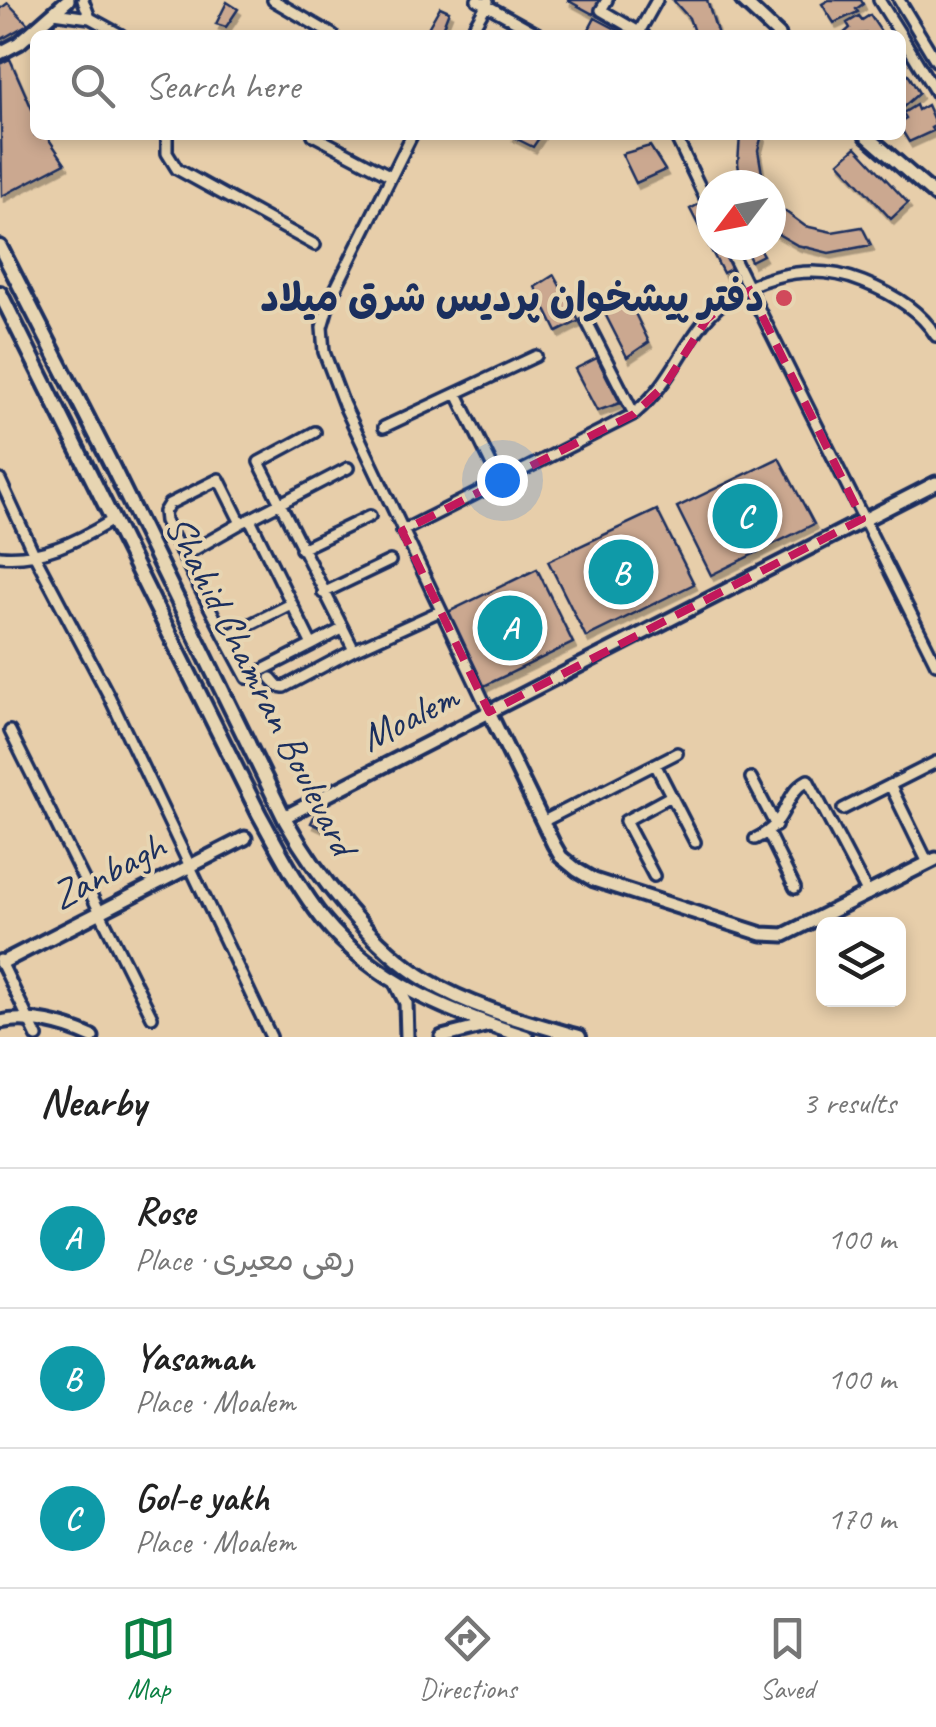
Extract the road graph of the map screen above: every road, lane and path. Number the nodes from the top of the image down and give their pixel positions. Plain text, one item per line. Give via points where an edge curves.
1 (68, 0) edge
2 (82, 0) edge
3 (274, 0) edge
4 (607, 0) edge
5 (657, 0) edge
6 (742, 0) edge
7 (879, 0) edge
8 (899, 0) edge
9 (484, 2) edge
10 (54, 14) junction
11 (90, 18) junction
12 (35, 30) edge
13 (111, 30) edge
14 (325, 30) edge
15 (471, 30) edge
16 (532, 30) edge
17 (634, 30) edge
18 (643, 30) edge
19 (774, 30) edge
20 (898, 30) edge
21 (30, 34) edge
22 (920, 34) junction
23 (906, 43) edge
24 (936, 43) edge
25 (0, 52) edge
26 (936, 60) edge
27 (936, 93) edge
28 (166, 140) edge
29 (323, 140) edge
30 (409, 140) edge
31 (677, 140) edge
32 (872, 140) edge
33 (390, 175) junction
34 (696, 179) edge
35 (936, 196) edge
36 (315, 245) dead end
37 (0, 247) edge
38 (735, 260) edge
39 (748, 288) junction
40 (0, 293) edge
41 (588, 322) dead end
42 (936, 336) edge
43 (536, 356) dead end
44 (457, 394) junction
45 (634, 414) junction
46 (384, 427) dead end
47 (315, 432) dead end
48 (348, 468) dead end
49 (0, 480) edge
50 (500, 482) junction
51 (936, 483) edge
52 (279, 505) junction
53 (370, 516) dead end
54 (862, 519) junction
55 (246, 521) junction
56 (112, 522) junction
57 (402, 531) junction
58 (300, 549) junction
59 (34, 554) junction
60 (0, 556) edge
61 (183, 556) junction
62 (390, 561) dead end
63 (324, 593) junction
64 (291, 604) junction
65 (440, 611) junction
66 (342, 629) junction
67 (226, 638) junction
68 (312, 645) junction
69 (354, 650) junction
70 (936, 664) edge
71 (271, 678) dead end
72 (489, 712) junction
73 (10, 731) dead end
74 (677, 753) dead end
75 (936, 762) edge
76 (655, 764) junction
77 (751, 778) dead end
78 (890, 785) junction
79 (671, 796) junction
80 (843, 809) dead end
81 (284, 817) junction
82 (542, 822) junction
83 (267, 828) junction
84 (772, 829) junction
85 (245, 838) dead end
86 (754, 839) dead end
87 (695, 842) dead end
88 (932, 861) edge
89 (191, 865) junction
90 (654, 876) dead end
91 (795, 888) dead end
92 (868, 894) junction
93 (99, 911) junction
94 (1, 962) edge
95 (395, 981) junction
96 (152, 1017) dead end
97 (28, 1020) junction
98 (0, 1022) edge
99 (488, 1025) junction
100 (91, 1036) edge
101 (37, 1037) edge
102 (71, 1037) edge
103 (271, 1037) edge
104 (407, 1037) edge
105 (442, 1037) edge
106 (526, 1037) edge
107 (579, 1037) edge

1 - 10 street
2 - 11 street
3 - 14 street
4 - 17 street via 602,10
5 - 18 street
6 - 19 street
7 - 20 street
8 - 22 street
9 - 15 street
9 - 16 street
10 - 11 street
10 - 12 street
11 - 13 street
21 - 25 street
22 - 24 street
22 - 26 street
23 - 27 street
28 - 36 street via 177,170
29 - 33 street
30 - 33 street
31 - 34 street
32 - 35 street
33 - 57 street via 322,327 344,405
37 - 81 main road, Shahid Chamran Boulevard
38 - 39 street
39 - 42 street via 808,271 854,279 887,292
39 - 45 street via 706,319 664,385
39 - 54 street
40 - 56 main road, Shahid Chamran Boulevard
41 - 45 street
43 - 44 street
44 - 46 street
44 - 50 street
45 - 50 street
47 - 52 street via 259,462
48 - 52 street
49 - 59 street
50 - 57 street
51 - 54 street, Moalem
52 - 55 street
52 - 58 street
53 - 58 street
54 - 70 street
54 - 72 street, Moalem
55 - 61 street
55 - 61 street via 219,479 170,504 166,521
55 - 64 street
56 - 59 street
56 - 83 main road, Shahid Chamran Boulevard
57 - 65 street
58 - 63 street
59 - 60 street
59 - 89 street
61 - 67 street
62 - 63 street
63 - 66 street
64 - 67 street
64 - 68 street
65 - 69 street
65 - 72 street
66 - 68 street
66 - 69 street
67 - 68 street via 246,678
69 - 71 street via 284,686
72 - 81 street, Moalem
72 - 82 street
73 - 93 street
74 - 76 street
75 - 78 street
76 - 79 street
76 - 82 street
77 - 84 street
78 - 80 street
78 - 88 street
79 - 87 street
79 - 90 street via 625,821
81 - 83 main road
81 - 107 main road, Shahid Chamran Boulevard via 326,883 424,979
82 - 92 street via 562,857 594,880 762,934 784,935
83 - 95 main road, Shahid Chamran Boulevard via 324,920
84 - 86 street
84 - 91 street
84 - 92 street via 794,791 810,782
85 - 89 street, Zanbagh
88 - 92 street
89 - 93 street, Zanbagh
89 - 103 street
93 - 94 street, Zanbagh
93 - 96 street
94 - 97 street
95 - 99 main road, Shahid Chamran Boulevard
95 - 104 street via 406,1003
97 - 98 street
97 - 100 street
97 - 101 street
99 - 105 street
99 - 106 main road, Shahid Chamran Boulevard
100 - 102 street

